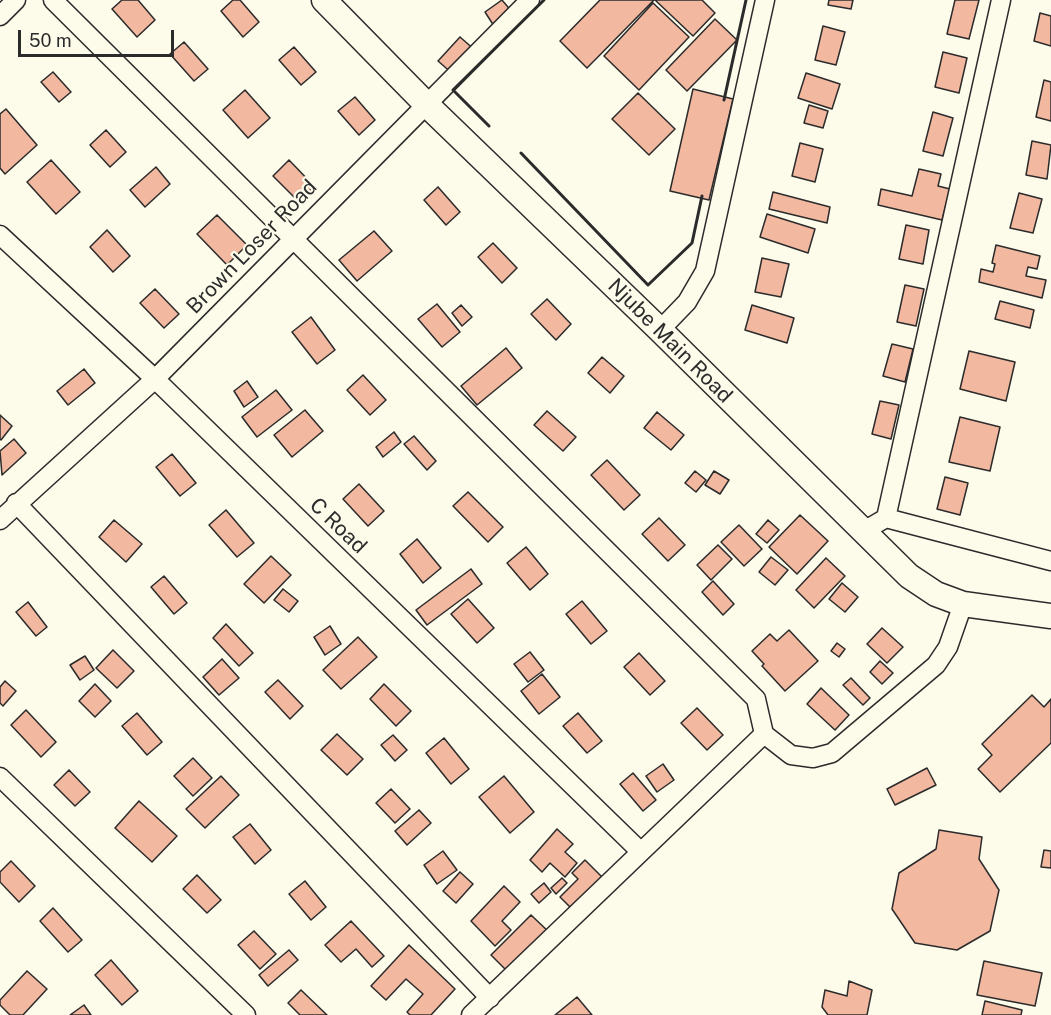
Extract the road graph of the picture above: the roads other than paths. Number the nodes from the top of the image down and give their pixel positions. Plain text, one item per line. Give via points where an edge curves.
1 (16, 0) edge
2 (53, 0) edge
3 (324, 0) edge
4 (530, 0) edge
5 (765, 0) edge
6 (1001, 0) edge
7 (0, 16) edge
8 (426, 104) junction
9 (0, 235) edge
10 (292, 238) junction
11 (660, 330) junction
12 (155, 379) junction
13 (16, 503) junction
14 (886, 518) junction
15 (0, 520) edge
16 (862, 532) junction
17 (1051, 561) edge
18 (963, 604) junction
19 (1051, 616) edge
20 (764, 734) junction
21 (0, 777) edge
22 (641, 852) junction
23 (490, 998) junction
24 (246, 1015) edge
25 (471, 1015) edge

1 - 7 street
2 - 10 street
3 - 8 street, Njube Main Road
4 - 8 street, Brown Loser Road
5 - 11 street via 705,271 687,302
6 - 14 street
8 - 10 street, Brown Loser Road
8 - 11 street, Njube Main Road
9 - 12 street, C Road
10 - 12 street, Brown Loser Road
10 - 20 street via 756,699
11 - 16 street, Njube Main Road
12 - 13 street, Brown Loser Road
12 - 22 street, C Road
13 - 15 street, Brown Loser Road
13 - 23 street
14 - 16 street
14 - 17 street
16 - 18 street, Njube Main Road via 909,576 936,594
18 - 19 street, Njube Main Road
18 - 20 street via 948,647 936,665 832,753 813,758 791,755
20 - 22 street
21 - 24 street
22 - 23 street
23 - 25 street

